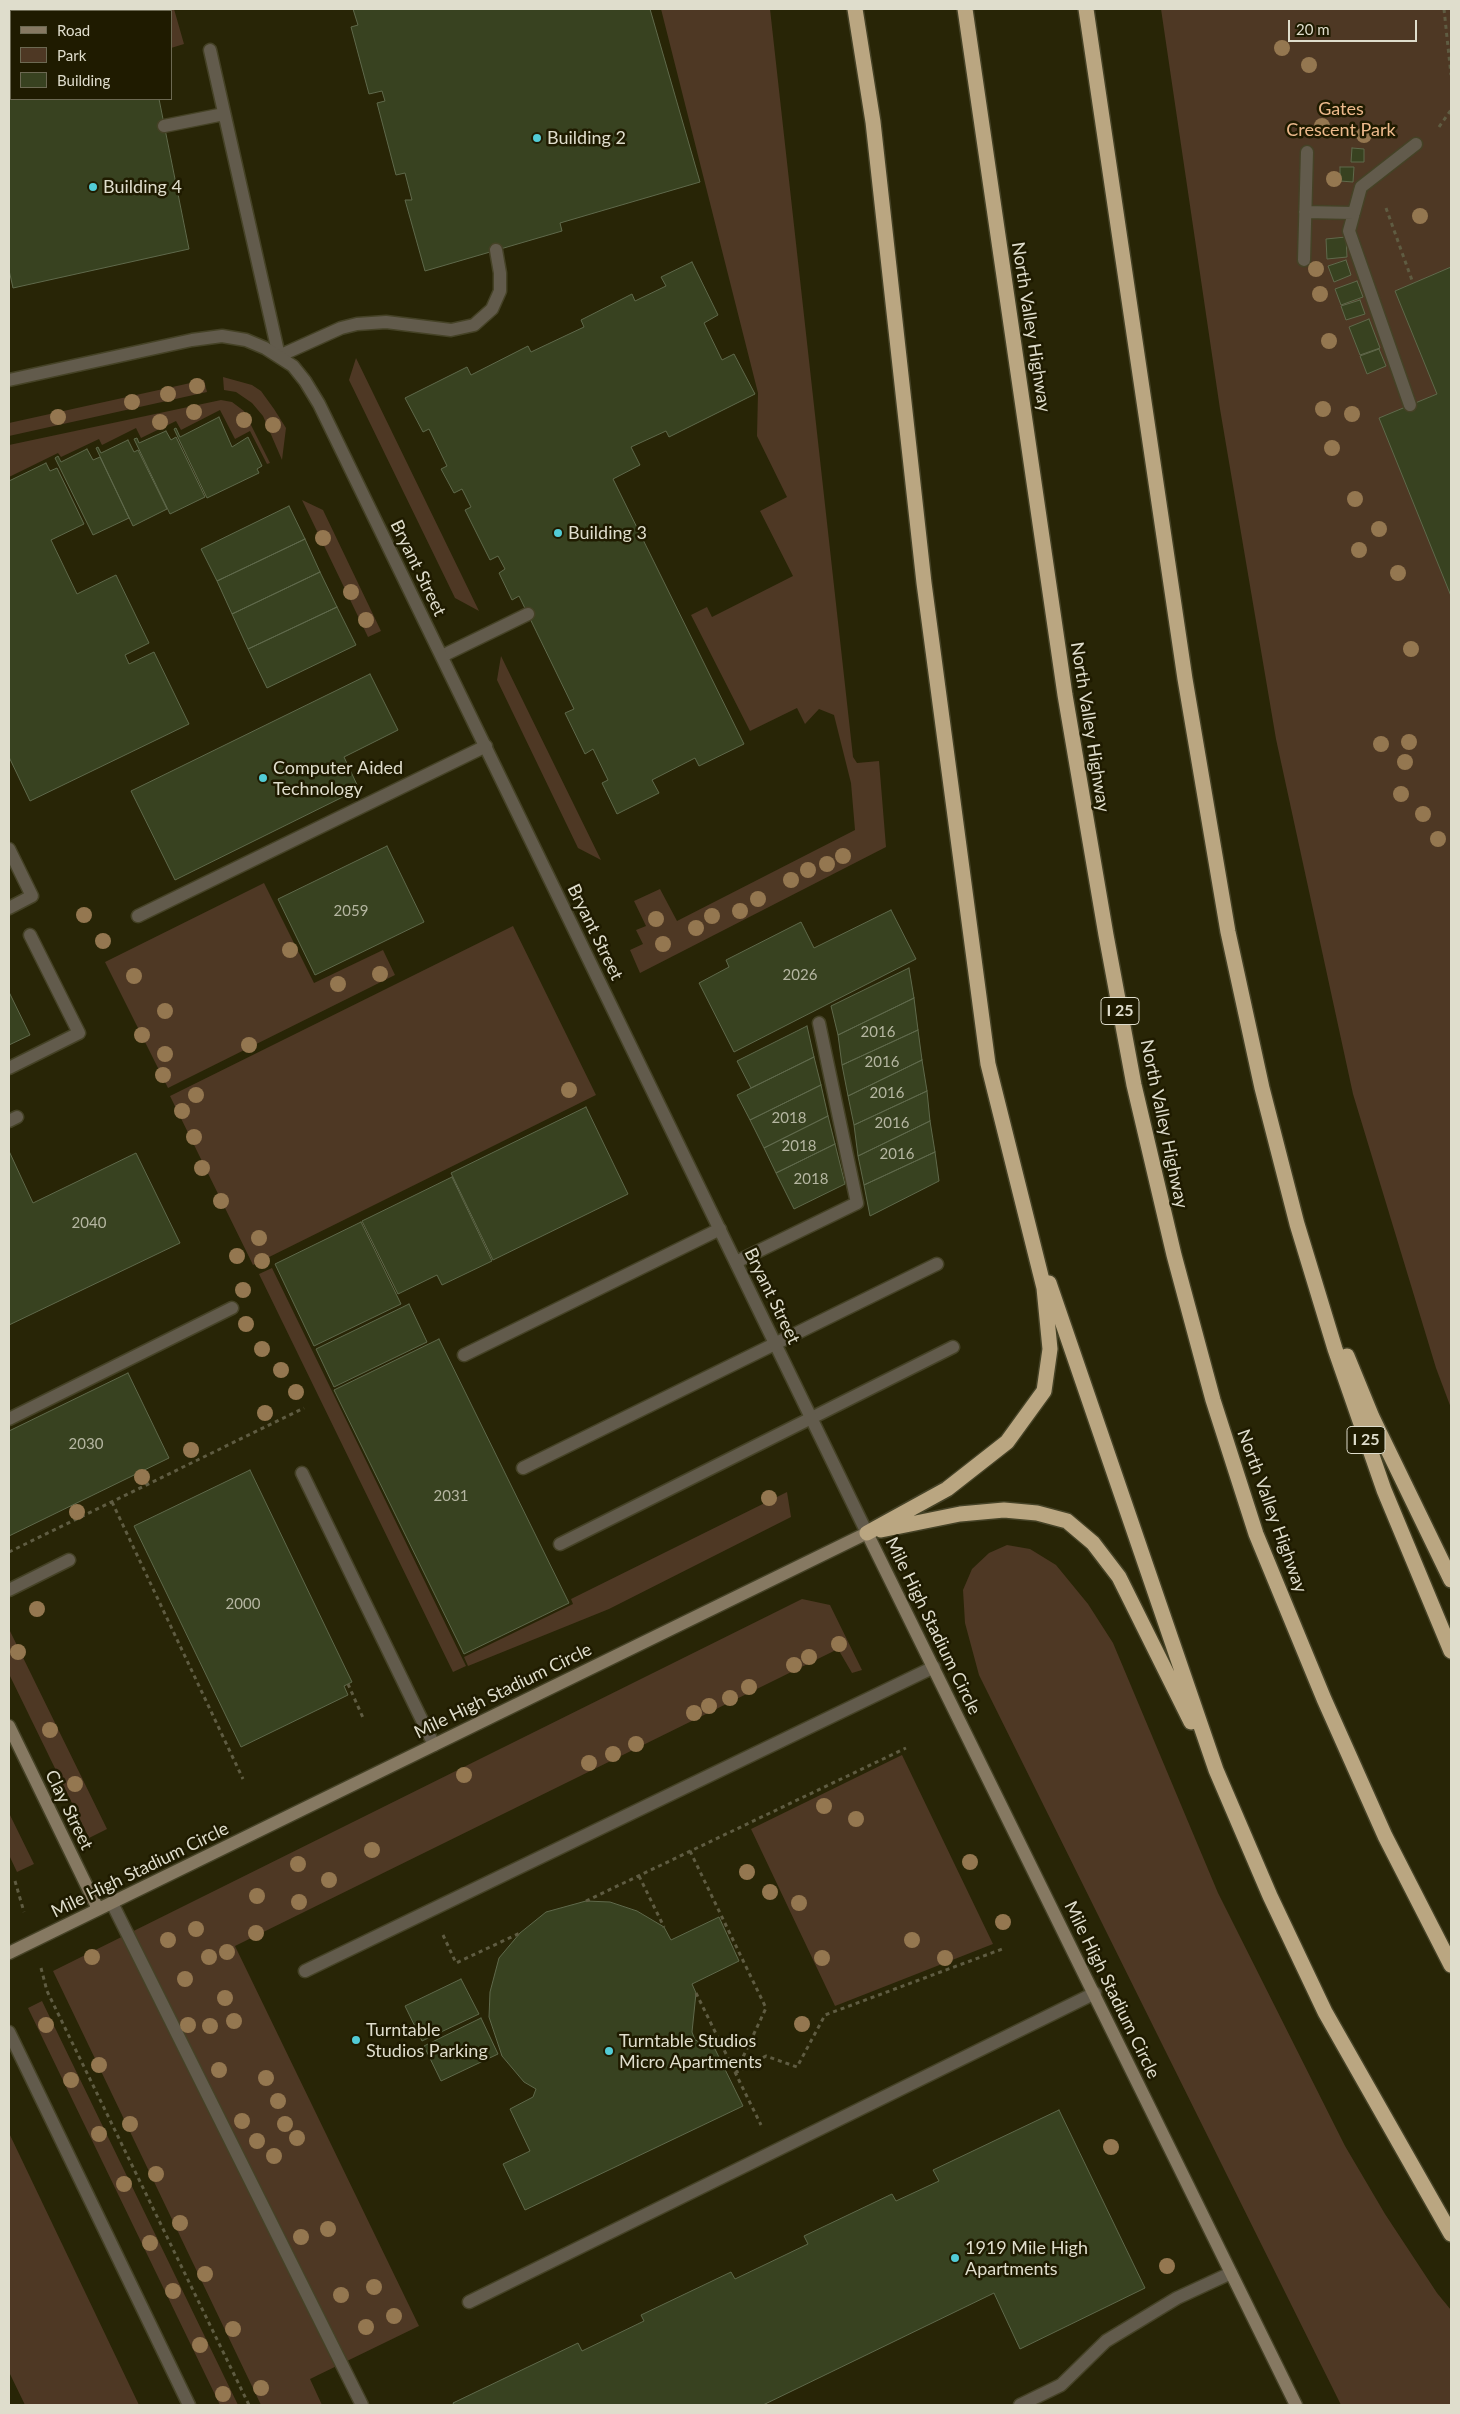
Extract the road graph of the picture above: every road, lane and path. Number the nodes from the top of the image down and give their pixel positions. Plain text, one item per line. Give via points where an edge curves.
1 (855, 9) edge
2 (965, 9) edge
3 (1086, 9) edge
4 (1092, 9) edge
5 (1444, 9) edge
6 (210, 50) dead end
7 (1094, 58) junction
8 (1451, 75) edge
9 (224, 114) junction
10 (164, 126) dead end
11 (1416, 144) dead end
12 (1307, 152) dead end
13 (1384, 205) dead end
14 (1305, 212) junction
15 (1354, 213) junction
16 (496, 250) dead end
17 (1304, 260) dead end
18 (1413, 283) dead end
19 (279, 356) junction
20 (9, 380) edge
21 (1410, 405) dead end
22 (528, 614) dead end
23 (442, 656) junction
24 (486, 746) junction
25 (9, 849) edge
26 (9, 908) edge
27 (138, 916) dead end
28 (30, 934) dead end
29 (819, 1022) dead end
30 (9, 1068) edge
31 (1019, 1196) junction
32 (1297, 1224) junction
33 (720, 1229) junction
34 (736, 1262) junction
35 (937, 1264) dead end
36 (232, 1308) dead end
37 (776, 1343) junction
38 (952, 1347) dead end
39 (464, 1355) dead end
40 (304, 1408) dead end
41 (9, 1418) edge
42 (812, 1418) junction
43 (523, 1468) dead end
44 (302, 1472) dead end
45 (112, 1501) junction
46 (868, 1533) junction
47 (560, 1544) dead end
48 (9, 1552) edge
49 (69, 1560) dead end
50 (1451, 1580) edge
51 (9, 1590) edge
52 (1451, 1651) edge
53 (934, 1667) junction
54 (348, 1684) dead end
55 (364, 1720) dead end
56 (9, 1726) edge
57 (434, 1745) junction
58 (906, 1748) dead end
59 (243, 1779) dead end
60 (1232, 1808) junction
61 (690, 1851) junction
62 (639, 1876) junction
63 (586, 1901) dead end
64 (112, 1903) junction
65 (98, 1909) junction
66 (430, 1910) junction
67 (664, 1926) dead end
68 (520, 1932) dead end
69 (1005, 1948) dead end
70 (9, 1953) edge
71 (1451, 1965) edge
72 (305, 1971) dead end
73 (48, 1991) dead end
74 (696, 1993) dead end
75 (1095, 1994) junction
76 (9, 2032) edge
77 (736, 2073) junction
78 (774, 2152) junction
79 (1451, 2234) edge
80 (1231, 2274) junction
81 (469, 2302) dead end
82 (189, 2405) edge
83 (249, 2405) edge
84 (362, 2405) edge
85 (1020, 2405) edge
86 (1296, 2405) edge

1 - 31 highway via 873,122 924,583 986,1054
2 - 71 highway, North Valley Highway / I 25 via 1065,695 1133,1076 1174,1255 1213,1400 1256,1534 1382,1828
3 - 7 highway, I 25
4 - 7 highway
5 - 8 path
6 - 9 street
7 - 32 highway, I 25 via 1185,680 1228,932 1262,1088
9 - 10 street
9 - 19 street
11 - 15 street via 1361,187
12 - 14 street
13 - 18 path
14 - 15 street
14 - 17 street
15 - 21 street via 1349,231
16 - 19 street via 500,291 492,308 474,325 451,330 386,322 356,324
19 - 20 street, Bryant Street via 246,340 222,336
19 - 23 street, Bryant Street via 292,366 319,404
22 - 23 street
23 - 24 street, Bryant Street
24 - 27 street
24 - 33 street, Bryant Street
25 - 26 street via 32,896
28 - 30 street via 79,1033
29 - 34 street via 857,1204
31 - 46 highway via 1044,1288 1050,1349 1044,1391 1007,1442 947,1489
31 - 60 highway via 1216,1770
32 - 50 highway via 1372,1417
32 - 52 highway, I 25 via 1335,1349 1384,1490
33 - 34 street, Bryant Street
33 - 39 street
34 - 37 street, Bryant Street
35 - 37 street
36 - 41 street
37 - 42 street, Bryant Street
37 - 43 street
38 - 42 street
40 - 45 path
42 - 46 street, Bryant Street
42 - 47 street
44 - 57 street
45 - 48 path
45 - 59 path
46 - 53 street, Mile High Stadium Circle
46 - 57 street, Mile High Stadium Circle
46 - 60 highway via 960,1514 1004,1510 1037,1513 1067,1521 1093,1543 1119,1577
49 - 51 street
53 - 66 street
53 - 75 street, Mile High Stadium Circle
54 - 55 path
56 - 65 street, Clay Street
57 - 64 street, Mile High Stadium Circle
58 - 61 path
60 - 79 highway via 1325,2012
61 - 62 path
61 - 77 path via 766,2008
62 - 63 path
62 - 67 path
64 - 65 street, Mile High Stadium Circle
64 - 84 street
65 - 70 street, Mile High Stadium Circle
66 - 68 path via 456,1964
66 - 72 street
69 - 77 path via 825,2015 797,2067 766,2056
73 - 83 path
74 - 77 path
75 - 78 street
75 - 80 street, Mile High Stadium Circle
76 - 82 street
77 - 78 path
78 - 81 street
80 - 85 street via 1177,2298 1106,2341 1061,2385
80 - 86 street, Mile High Stadium Circle

